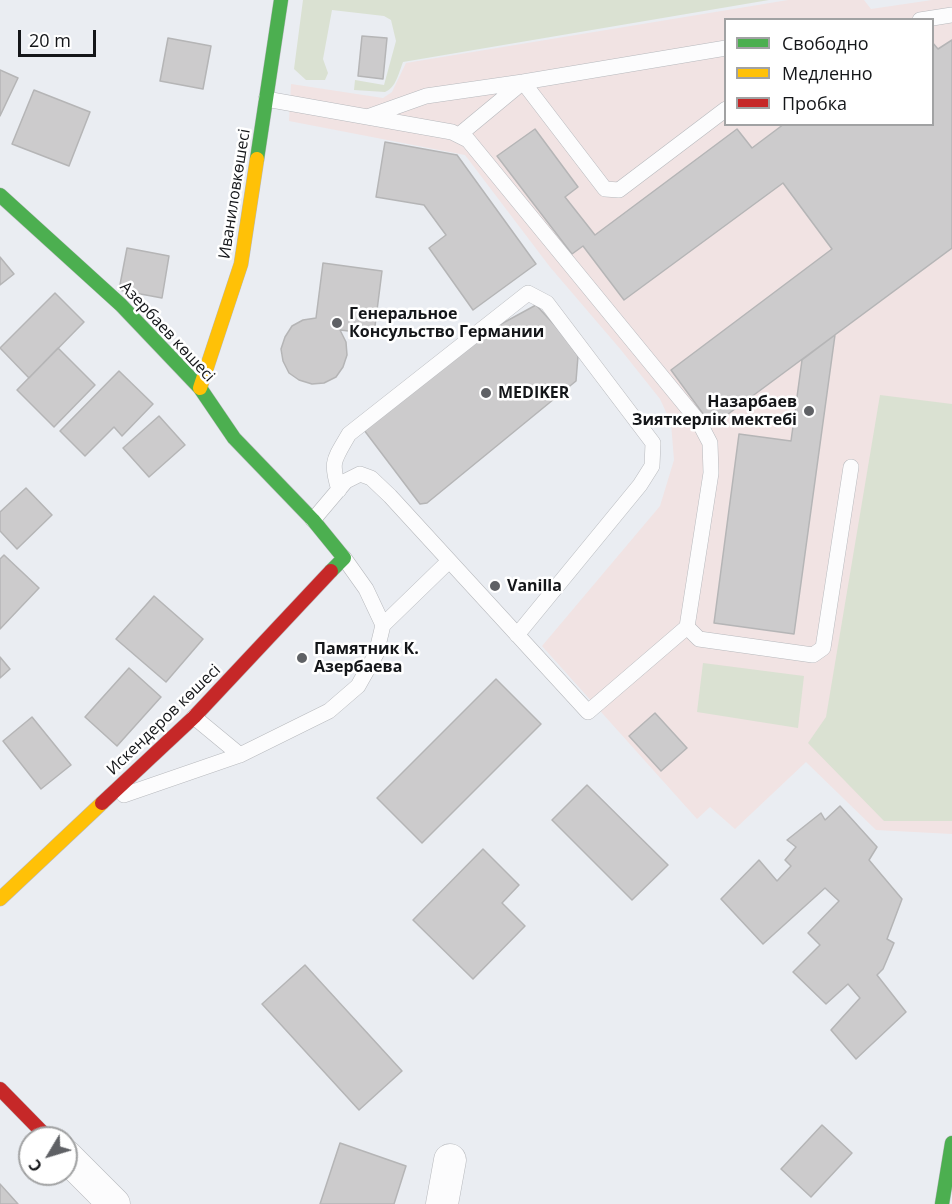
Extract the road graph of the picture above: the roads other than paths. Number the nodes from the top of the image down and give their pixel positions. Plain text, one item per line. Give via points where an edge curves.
1 (281, 0) edge
2 (952, 15) edge
3 (933, 18) edge
4 (724, 48) edge
5 (523, 82) junction
6 (266, 99) junction
7 (724, 111) edge
8 (367, 117) junction
9 (459, 135) junction
10 (0, 195) edge
11 (200, 388) junction
12 (851, 467) dead end
13 (339, 490) junction
14 (313, 520) junction
15 (344, 558) junction
16 (449, 561) junction
17 (383, 625) junction
18 (687, 627) junction
19 (517, 635) junction
20 (194, 717) junction
21 (240, 755) junction
22 (104, 801) junction
23 (0, 899) edge
24 (0, 1089) edge
25 (36, 1126) edge
26 (952, 1143) edge
27 (450, 1160) dead end
28 (78, 1168) edge
29 (114, 1204) edge
30 (442, 1204) edge
31 (942, 1204) edge

1 - 6 street, Иваниловкөшесі
2 - 3 lane
4 - 5 lane
5 - 7 lane via 605,189 619,190
5 - 8 lane via 426,96
5 - 9 lane
6 - 8 lane
6 - 11 street, Иваниловкөшесі via 241,264
8 - 9 lane
9 - 18 lane via 468,140 699,422 710,443 711,473
10 - 11 street, Азербаев көшесі via 121,305
11 - 14 street, Азербаев көшесі via 234,438
12 - 18 lane via 823,648 813,655 699,639
13 - 14 lane
13 - 16 lane via 360,474 370,478
13 - 19 lane via 332,469 349,434 528,293 548,303 652,443 652,466
14 - 15 street, Азербаев көшесі
15 - 17 lane via 366,589
15 - 20 street, Искендеров көшесі
16 - 17 lane
16 - 19 lane
17 - 21 lane via 376,654 358,686 329,711
18 - 19 lane via 588,712
20 - 21 lane
20 - 22 street, Искендеров көшесі
21 - 22 lane
22 - 23 street, Искендеров көшесі
24 - 25 street
26 - 31 street
27 - 30 street
28 - 29 street

